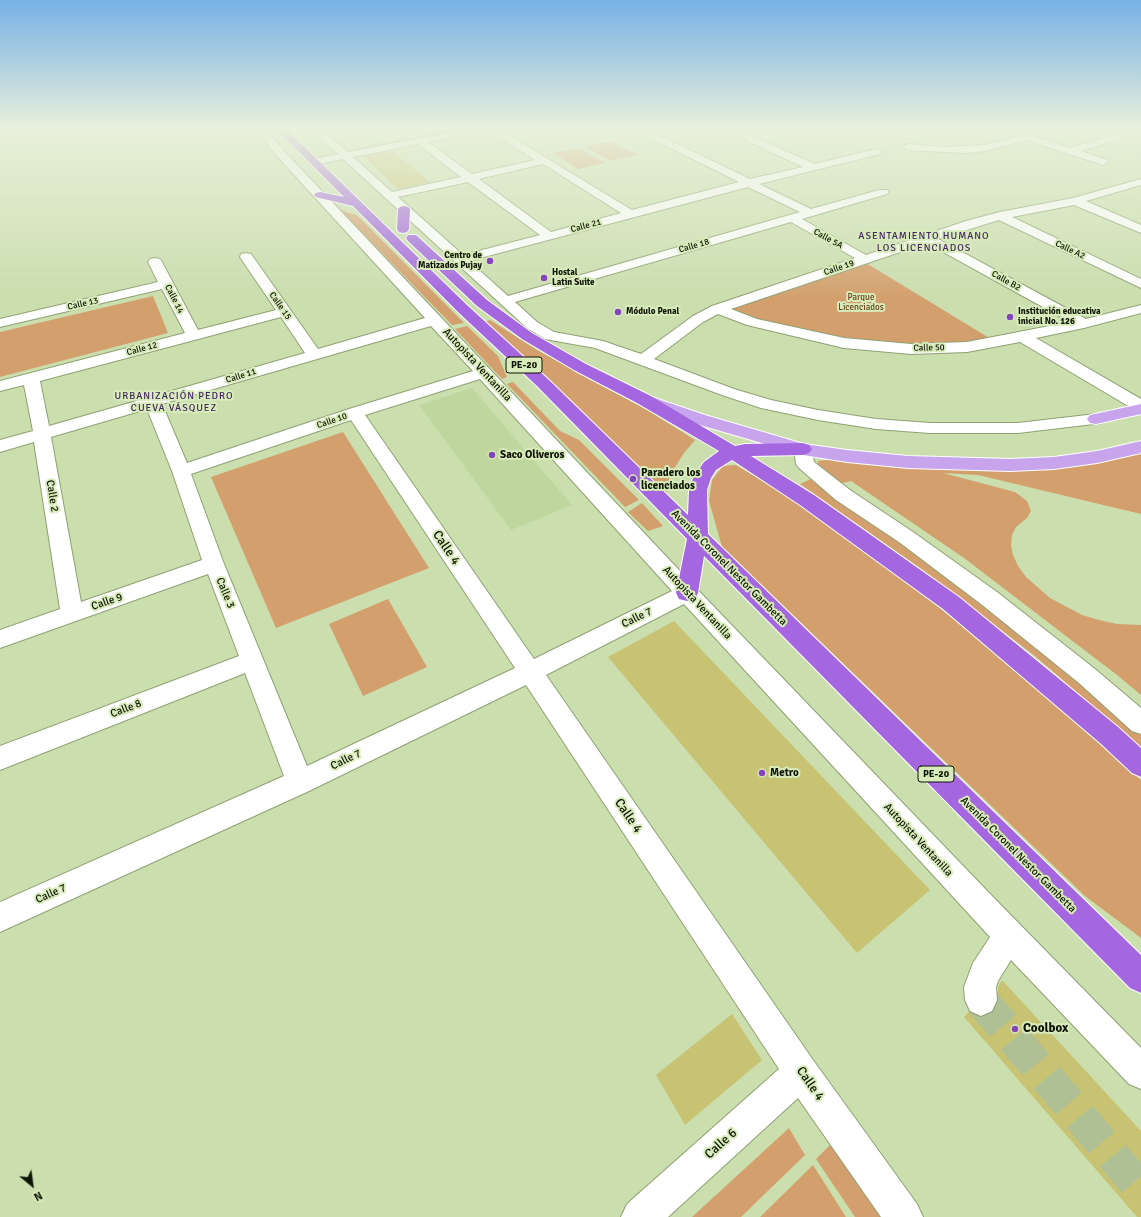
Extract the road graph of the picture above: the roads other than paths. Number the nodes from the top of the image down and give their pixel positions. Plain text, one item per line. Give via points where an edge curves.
1 (310, 185) edge
2 (346, 185) edge
3 (378, 185) edge
4 (440, 185) edge
5 (479, 185) edge
6 (583, 185) edge
7 (742, 185) edge
8 (753, 185) edge
9 (1137, 185) edge
10 (884, 192) dead end
11 (320, 195) junction
12 (390, 196) junction
13 (360, 198) junction
14 (1075, 201) junction
15 (404, 209) junction
16 (810, 213) junction
17 (630, 214) junction
18 (1000, 216) junction
19 (391, 218) dead end
20 (792, 218) junction
21 (403, 229) junction
22 (1141, 229) edge
23 (549, 236) junction
24 (928, 238) junction
25 (246, 257) dead end
26 (865, 259) junction
27 (459, 260) junction
28 (155, 262) dead end
29 (166, 284) junction
30 (1141, 284) edge
31 (505, 301) junction
32 (1141, 309) edge
33 (717, 310) junction
34 (284, 312) junction
35 (436, 320) junction
36 (0, 323) edge
37 (1084, 324) junction
38 (193, 335) junction
39 (1024, 337) junction
40 (314, 354) junction
41 (643, 360) junction
42 (484, 373) junction
43 (31, 378) junction
44 (0, 386) edge
45 (643, 399) junction
46 (153, 402) junction
47 (1141, 406) edge
48 (1141, 409) edge
49 (355, 413) junction
50 (1096, 419) joint
51 (42, 435) junction
52 (0, 446) edge
53 (1141, 448) edge
54 (803, 449) junction
55 (733, 452) junction
56 (181, 471) junction
57 (698, 536) junction
58 (214, 564) junction
59 (687, 593) junction
60 (72, 614) junction
61 (0, 639) edge
62 (253, 660) junction
63 (530, 672) junction
64 (1141, 723) edge
65 (0, 758) edge
66 (1141, 765) edge
67 (300, 782) junction
68 (0, 917) edge
69 (1009, 935) junction
70 (1141, 977) edge
71 (981, 1000) tunnel mouth
72 (801, 1072) junction
73 (1141, 1072) edge
74 (640, 1217) edge
75 (904, 1217) edge

1 - 11 street, Autopista Ventanilla
2 - 13 highway, Avenida Coronel Nestor Gambetta / PE-20
3 - 12 street
4 - 12 street
5 - 23 street
6 - 17 street
7 - 17 street, Calle 21
8 - 16 street
9 - 14 street, Calle 19
10 - 16 street, Calle 18
11 - 13 highway
11 - 35 street, Autopista Ventanilla
12 - 15 street
13 - 57 highway, Avenida Coronel Nestor Gambetta / PE-20 via 463,309 533,373
14 - 18 street, Calle 19
14 - 22 street
15 - 21 highway
15 - 27 street
16 - 20 street, Calle 18
17 - 23 street, Calle 21
18 - 24 street, Calle 19
18 - 30 street, Calle A2
19 - 21 highway, PE-20
20 - 26 street, Calle 5A
20 - 31 street, Calle 18
21 - 45 highway, PE-20 via 482,303 502,318 552,352
23 - 27 street, Calle 21
24 - 26 street, Calle 19
24 - 37 street, Calle B2
25 - 34 street, Calle 15
26 - 33 street, Calle 19
27 - 31 street
28 - 29 street, Calle 14
29 - 36 street, Calle 13
29 - 38 street, Calle 14
31 - 41 street via 543,332 559,338 598,344
32 - 37 street, Calle 50
33 - 39 street, Calle 50 via 779,330 844,342 911,349 966,347
33 - 41 street, Calle 19 via 698,319
34 - 38 street, Calle 12
34 - 40 street, Calle 15
35 - 40 street, Calle 11
35 - 42 street, Autopista Ventanilla
37 - 39 street, Calle 50
38 - 43 street, Calle 12
39 - 47 street
40 - 46 street, Calle 11
41 - 50 street via 767,404 876,424 930,428 1010,428
42 - 49 street, Calle 10
42 - 59 street, Autopista Ventanilla
43 - 44 street, Calle 12
43 - 51 street, Calle 2
45 - 54 main road via 699,419
45 - 55 highway, PE-20
46 - 51 street, Calle 11
46 - 56 street, Calle 3
48 - 50 main road
49 - 56 street, Calle 10
49 - 63 street, Calle 4
51 - 52 street, Calle 11
51 - 60 street, Calle 2
53 - 54 main road via 1054,463 1010,465 908,462
54 - 55 highway
54 - 64 street via 805,464 843,495 989,598 1087,676
55 - 57 highway via 710,466 702,478 698,490
55 - 66 highway, PE-20 via 807,500 951,603 1109,735
56 - 58 street, Calle 3
57 - 59 highway
57 - 70 highway, Avenida Coronel Nestor Gambetta / PE-20
58 - 60 street, Calle 9
58 - 62 street, Calle 3
59 - 63 street, Calle 7
59 - 69 street, Autopista Ventanilla
60 - 61 street, Calle 9
62 - 65 street, Calle 8
62 - 67 street, Calle 3
63 - 67 street, Calle 7
63 - 72 street, Calle 4
67 - 68 street, Calle 7
69 - 71 street via 984,974 980,986
69 - 73 street, Autopista Ventanilla
72 - 74 street, Calle 6
72 - 75 street, Calle 4

